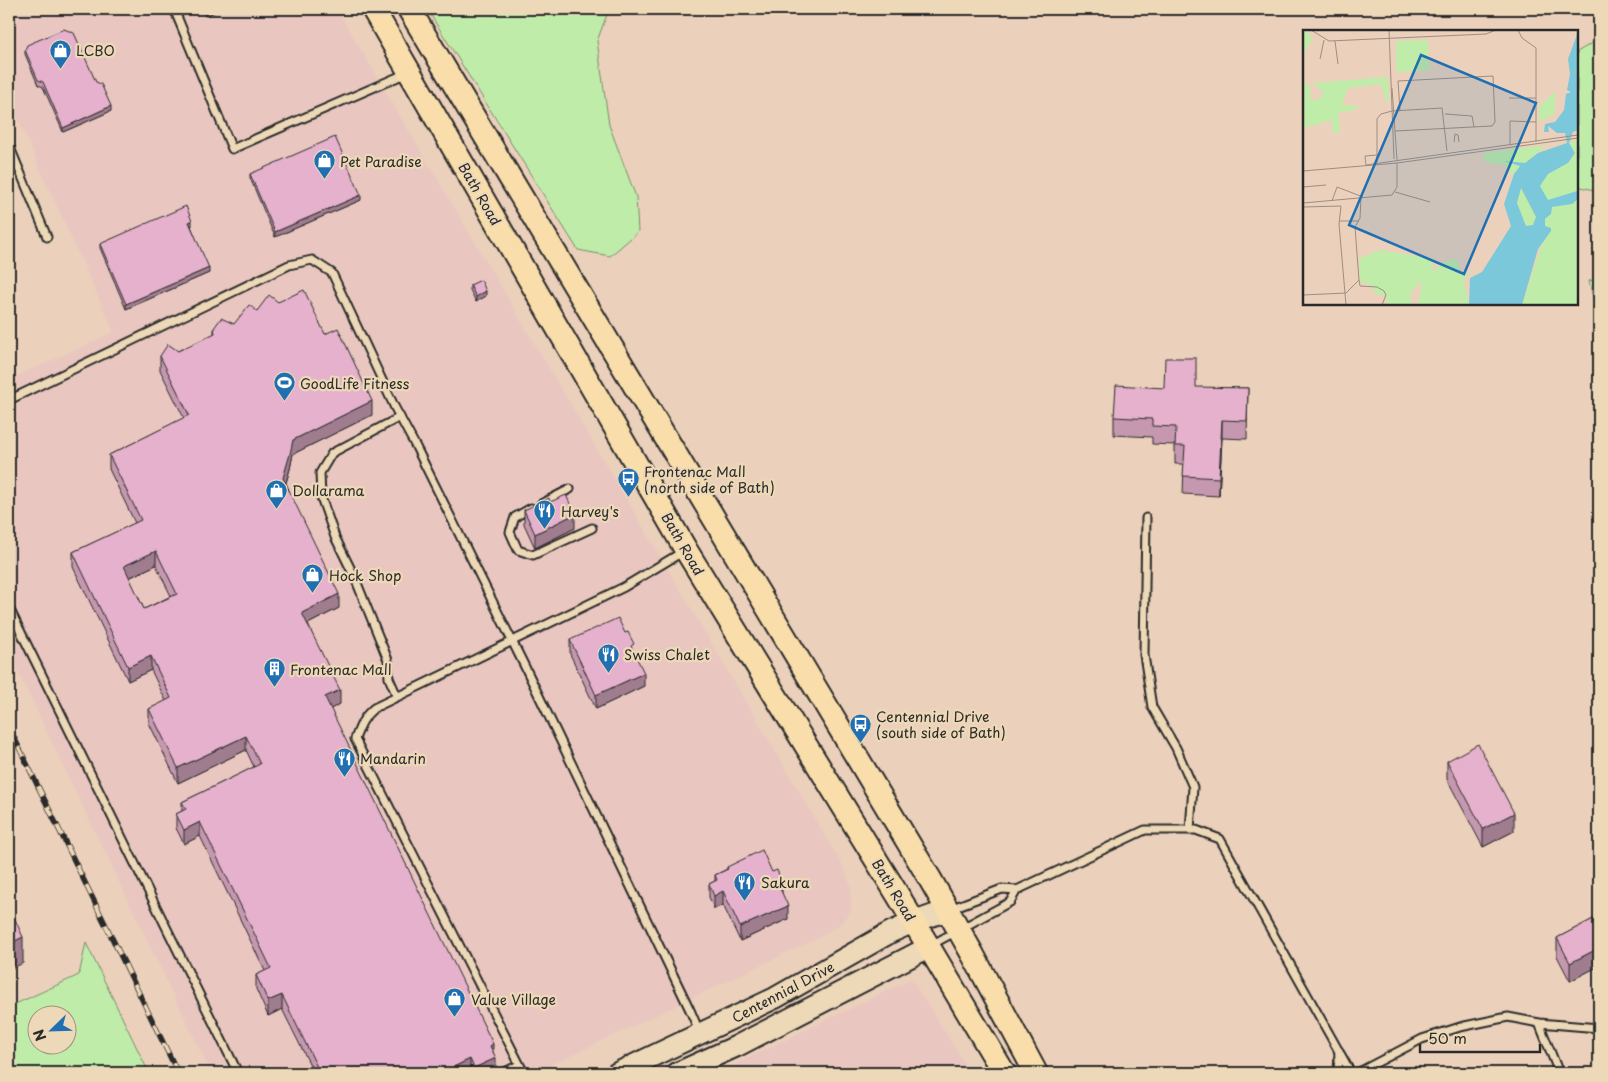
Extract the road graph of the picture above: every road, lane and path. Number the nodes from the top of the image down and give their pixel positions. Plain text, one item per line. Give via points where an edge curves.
1 (174, 9) edge
2 (373, 9) edge
3 (409, 9) edge
4 (410, 72) junction
5 (9, 145) edge
6 (47, 237) dead end
7 (9, 400) edge
8 (400, 417) junction
9 (570, 489) dead end
10 (1146, 518) dead end
11 (592, 528) dead end
12 (686, 550) junction
13 (9, 608) edge
14 (512, 641) junction
15 (397, 696) junction
16 (1190, 830) junction
17 (1018, 890) junction
18 (948, 910) junction
19 (914, 922) junction
20 (959, 930) junction
21 (928, 946) junction
22 (1539, 1023) junction
23 (1599, 1028) edge
24 (700, 1033) junction
25 (1339, 1050) junction
26 (520, 1065) junction
27 (238, 1073) edge
28 (503, 1073) edge
29 (524, 1073) edge
30 (617, 1073) edge
31 (677, 1073) edge
32 (1004, 1073) edge
33 (1036, 1073) edge
34 (1338, 1073) edge
35 (1351, 1073) edge
36 (1357, 1073) edge
37 (1559, 1073) edge

1 - 4 lane via 232,149
2 - 4 main road, Bath Road
3 - 18 main road
4 - 12 main road, Bath Road
5 - 6 lane
7 - 8 lane via 289,265 312,260 332,273
8 - 14 lane
8 - 15 lane via 332,453 320,473 320,497 388,660 389,678
9 - 11 lane via 515,517 510,532 518,550 533,555
10 - 16 lane via 1144,655 1152,707 1176,748 1193,787
12 - 14 lane via 624,587
12 - 19 main road, Bath Road
13 - 27 lane
14 - 15 lane
14 - 24 lane
15 - 26 lane via 366,715 355,739
16 - 17 lane via 1145,830
16 - 25 lane via 1220,840
17 - 18 lane via 1002,889
17 - 20 lane via 1010,902
18 - 19 main road, Centennial Drive
18 - 20 main road
19 - 21 main road, Bath Road
19 - 24 main road, Centennial Drive via 775,998
20 - 21 lane
20 - 33 main road
21 - 31 main road, Centennial Drive via 737,1046
21 - 32 main road, Bath Road
22 - 23 lane
22 - 36 lane via 1508,1017 1460,1027 1422,1039
22 - 37 lane
24 - 30 main road, Centennial Drive
25 - 34 lane
25 - 35 lane
26 - 28 lane
26 - 29 lane

